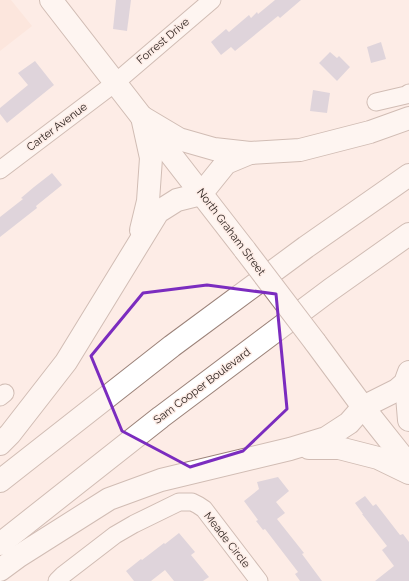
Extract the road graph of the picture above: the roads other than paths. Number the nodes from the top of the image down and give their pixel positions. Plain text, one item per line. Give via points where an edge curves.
1 (52, 0) edge
2 (212, 0) edge
3 (115, 83) junction
4 (409, 92) edge
5 (376, 102) dead end
6 (142, 117) junction
7 (409, 118) edge
8 (250, 153) junction
9 (0, 170) edge
10 (409, 175) edge
11 (201, 194) junction
12 (409, 234) edge
13 (138, 244) junction
14 (409, 372) edge
15 (409, 385) edge
16 (363, 406) junction
17 (409, 420) edge
18 (0, 444) edge
19 (290, 449) junction
20 (409, 465) edge
21 (409, 473) edge
22 (0, 482) edge
23 (0, 544) edge
24 (0, 570) edge
25 (57, 581) edge
26 (259, 581) edge

1 - 3 main road, North Graham Street
2 - 3 street, Forrest Drive
3 - 6 main road, North Graham Street
3 - 9 street, Carter Avenue
4 - 5 street via 406,95
6 - 8 main road via 179,140 214,149
6 - 11 main road, North Graham Street
6 - 13 main road via 151,158 148,201
7 - 8 main road via 370,132 300,150
8 - 11 main road via 226,163
10 - 22 main road via 178,341
11 - 13 main road via 177,200 158,212
11 - 16 main road, North Graham Street, bridge
12 - 23 main road, Sam Cooper Boulevard via 167,413
13 - 18 main road via 66,362
14 - 16 main road via 405,382 397,390
15 - 17 main road
16 - 19 main road via 350,423 326,438
16 - 20 main road, North Graham Street
19 - 21 main road via 339,448 378,458
19 - 24 main road via 161,480 109,499
25 - 26 street, Meade Circle via 115,535 179,502 192,502 204,510

